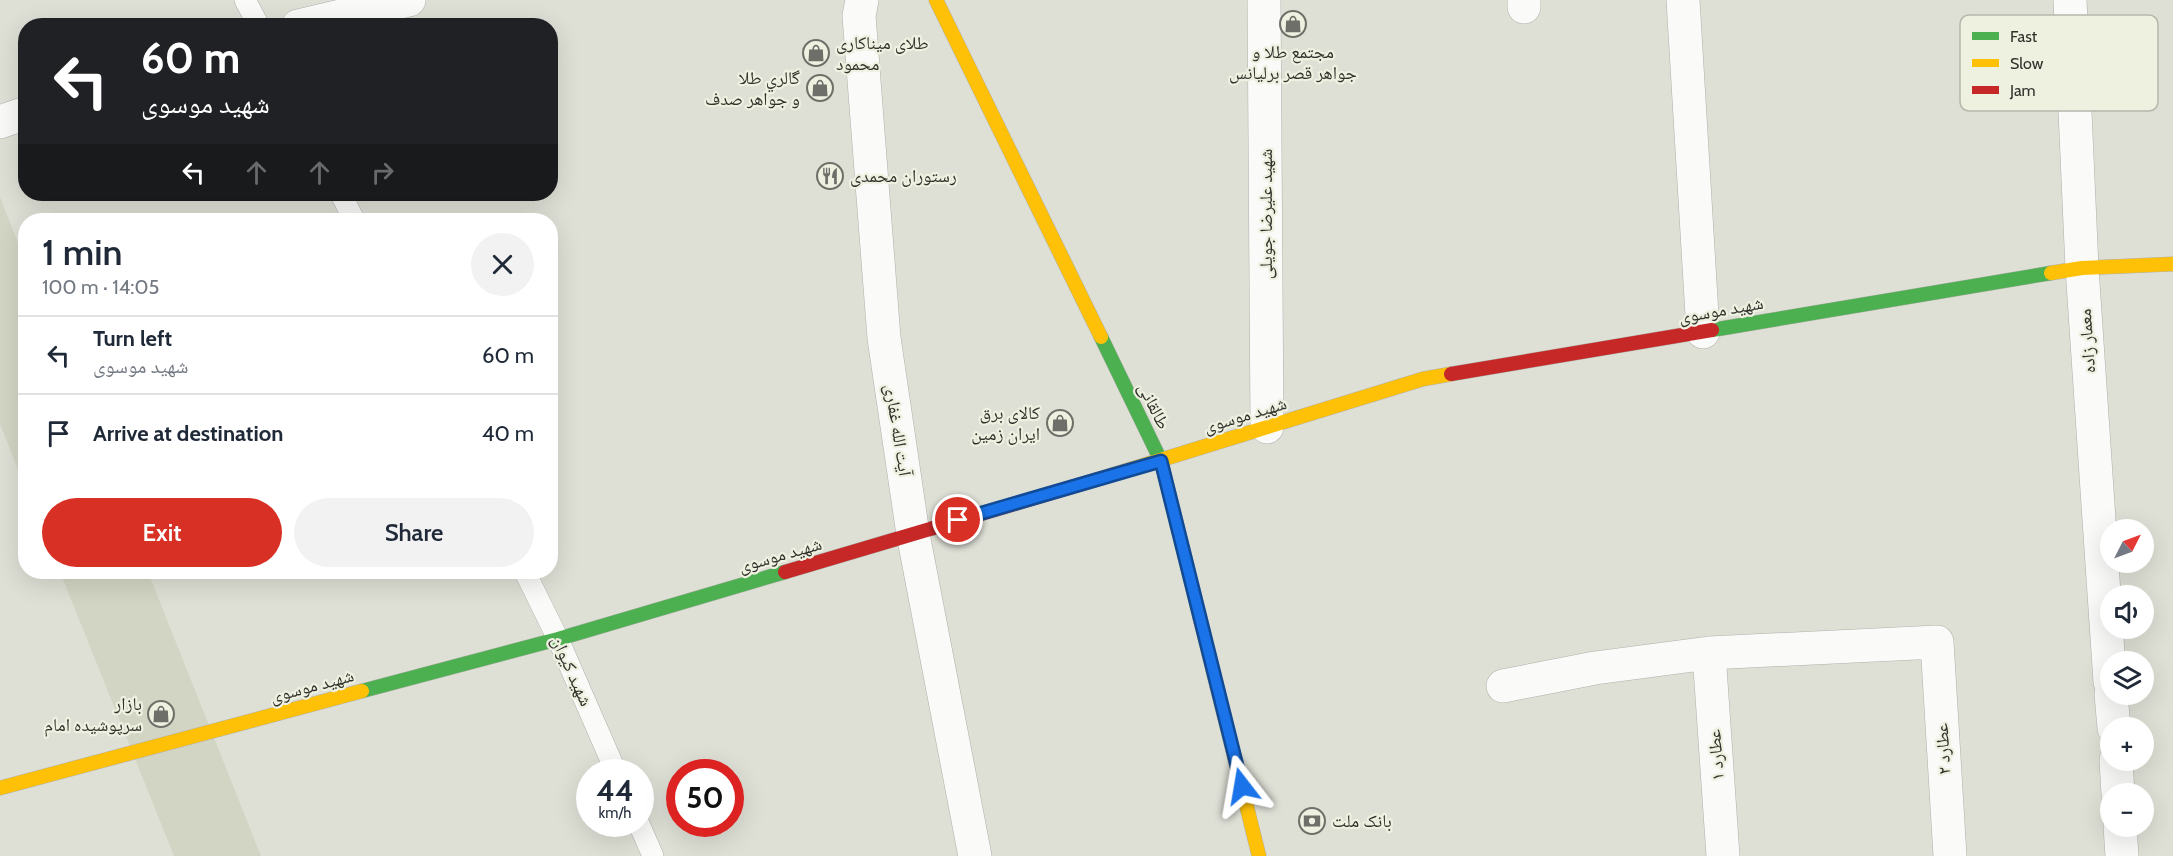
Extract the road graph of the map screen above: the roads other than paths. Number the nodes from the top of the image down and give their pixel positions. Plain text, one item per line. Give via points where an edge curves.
1 (245, 0) edge
2 (409, 0) edge
3 (862, 0) edge
4 (936, 0) edge
5 (1264, 0) edge
6 (1683, 0) edge
7 (2070, 0) edge
8 (2071, 15) edge
9 (255, 18) edge
10 (332, 18) edge
11 (2075, 111) edge
12 (18, 116) edge
13 (0, 122) edge
14 (2173, 264) edge
15 (2082, 268) junction
16 (1703, 332) junction
17 (1267, 428) junction
18 (1161, 461) junction
19 (913, 534) junction
20 (528, 579) edge
21 (558, 639) junction
22 (2108, 651) edge
23 (1709, 653) junction
24 (1503, 686) dead end
25 (610, 759) edge
26 (0, 788) edge
27 (645, 837) edge
28 (2121, 837) edge
29 (653, 856) edge
30 (975, 856) edge
31 (1259, 856) edge
32 (1723, 856) edge
33 (1950, 856) edge
34 (2122, 856) edge

1 - 9 lane
2 - 10 street
3 - 19 street, آیت الله غفاری via 860,16 884,338
4 - 18 street, طالقانی
5 - 17 street, شهید علیرضا جویلی
6 - 16 street
7 - 8 street, معمار زاده
11 - 15 street, معمار زاده
12 - 13 street
14 - 15 street, شهید موسوی
15 - 16 street, شهید موسوی
15 - 22 street, معمار زاده
16 - 17 street, شهید موسوی via 1423,379
17 - 18 street, شهید موسوی
18 - 19 street, شهید موسوی
18 - 31 street, طالقانی
19 - 21 street, شهید موسوی
19 - 30 street, آیت الله غفاری
20 - 21 lane, شهید کیوان
21 - 25 lane, شهید کیوان
21 - 26 street, شهید موسوی
23 - 24 street via 1595,668
23 - 32 street, عطارد ۱
23 - 33 street, عطارد ۲ via 1937,642
27 - 29 lane
28 - 34 street

